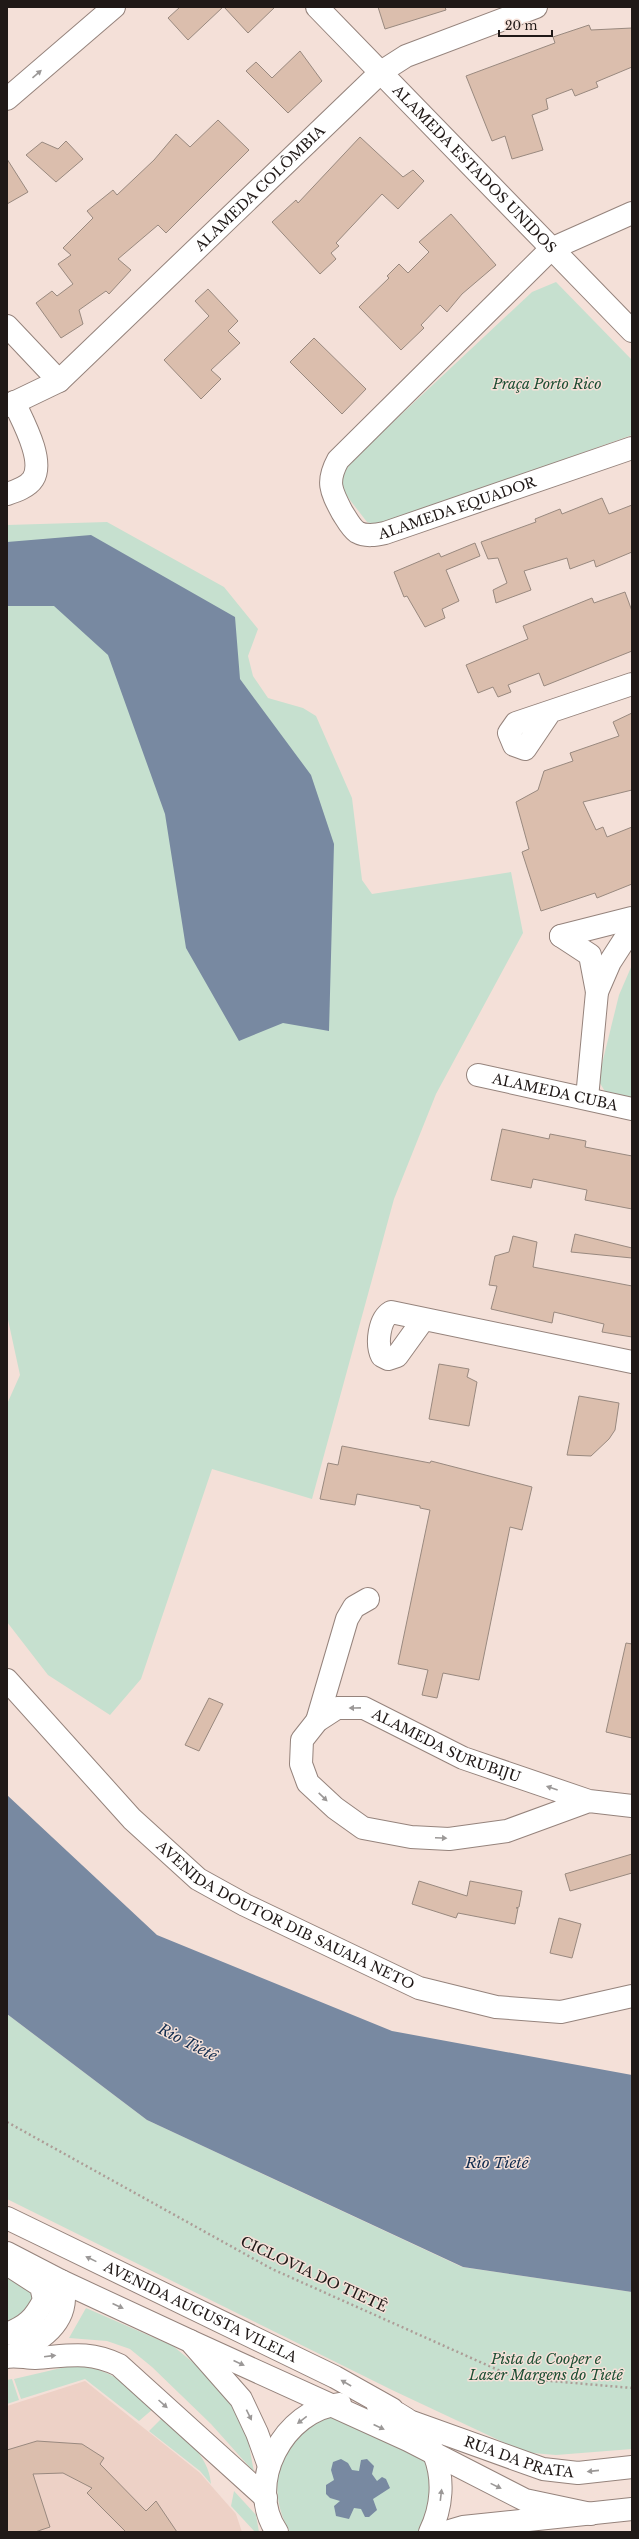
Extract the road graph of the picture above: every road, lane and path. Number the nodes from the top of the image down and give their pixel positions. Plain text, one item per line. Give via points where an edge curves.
1 (114, 7) edge
2 (317, 7) edge
3 (536, 7) edge
4 (380, 72) junction
5 (7, 99) edge
6 (632, 213) edge
7 (551, 249) junction
8 (7, 326) edge
9 (632, 331) edge
10 (59, 381) junction
11 (10, 404) edge
12 (632, 448) edge
13 (7, 494) edge
14 (632, 684) edge
15 (550, 712) dead end
16 (632, 918) edge
17 (632, 928) edge
18 (597, 992) junction
19 (478, 1075) dead end
20 (587, 1098) junction
21 (632, 1109) edge
22 (423, 1320) dead end
23 (632, 1362) edge
24 (368, 1599) dead end
25 (7, 1680) edge
26 (317, 1721) junction
27 (589, 1801) junction
28 (632, 1806) edge
29 (632, 1996) edge
30 (7, 2122) edge
31 (7, 2218) edge
32 (7, 2253) edge
33 (7, 2264) edge
34 (61, 2281) junction
35 (7, 2334) edge
36 (190, 2341) junction
37 (9, 2357) edge
38 (632, 2388) edge
39 (331, 2404) junction
40 (392, 2410) junction
41 (410, 2421) junction
42 (436, 2456) junction
43 (268, 2466) junction
44 (632, 2467) edge
45 (266, 2498) junction
46 (632, 2509) edge
47 (591, 2514) junction
48 (527, 2527) edge
49 (277, 2532) edge
50 (430, 2532) edge
51 (446, 2532) edge

5 -> 1 street
2 - 4 street, ALAMEDA ESTADOS UNIDOS
3 - 4 street, ALAMEDA COLÔMBIA via 406,56
4 - 7 street, ALAMEDA ESTADOS UNIDOS
4 - 10 street, ALAMEDA COLÔMBIA
6 - 7 street
7 - 9 street, ALAMEDA ESTADOS UNIDOS
7 - 12 street, ALAMEDA EQUADOR via 338,460 332,472 332,493 346,519 357,532 368,536 385,533
8 - 10 street
10 - 11 street, ALAMEDA COLÔMBIA
11 - 13 street via 28,433 36,463 34,478 26,486
14 - 15 street
16 - 18 street via 561,936 590,955
17 - 18 street via 610,962
18 - 20 street
19 - 20 street, ALAMEDA CUBA
20 - 21 street, ALAMEDA CUBA
22 - 23 street
24 - 26 street via 354,1607 347,1619
25 - 29 street, AVENIDA DOUTOR DIB SAUAIA NETO via 132,1819 198,1879 245,1905 419,1988 496,2007 561,2012
27 -> 26 street, ALAMEDA SURUBIJU via 463,1758 364,1708 337,1708
26 -> 27 street, ALAMEDA SURUBIJU via 302,1740 301,1764 308,1783 335,1808 363,1828 411,1837 449,1839 507,1831
27 - 28 street, ALAMEDA SURUBIJU
30 - 38 path, CICLOVIA DO TIETÊ via 272,2269 516,2378
40 -> 31 street, AVENIDA AUGUSTA VILELA via 335,2377
32 - 34 street, AVENIDA AUGUSTA VILELA
33 - 35 street via 41,2286 44,2300 35,2317 20,2329
34 -> 36 street, AVENIDA AUGUSTA VILELA
34 - 37 street via 64,2299 59,2320 39,2340
36 -> 39 street
36 -> 43 street, AVENIDA AUGUSTA VILELA via 241,2399 257,2433
37 -> 45 street via 85,2354 104,2358 119,2365
39 - 40 street via 362,2401
39 -> 42 street
39 -> 43 street via 304,2417 282,2439
40 - 41 street
41 - 42 street via 425,2437
44 -> 41 street, RUA DA PRATA via 578,2473 543,2469
42 -> 47 street via 525,2500
50 -> 42 street via 439,2514 442,2484
43 - 45 street
45 - 49 street
46 - 47 street
47 - 48 street
48 - 51 street via 463,2527

